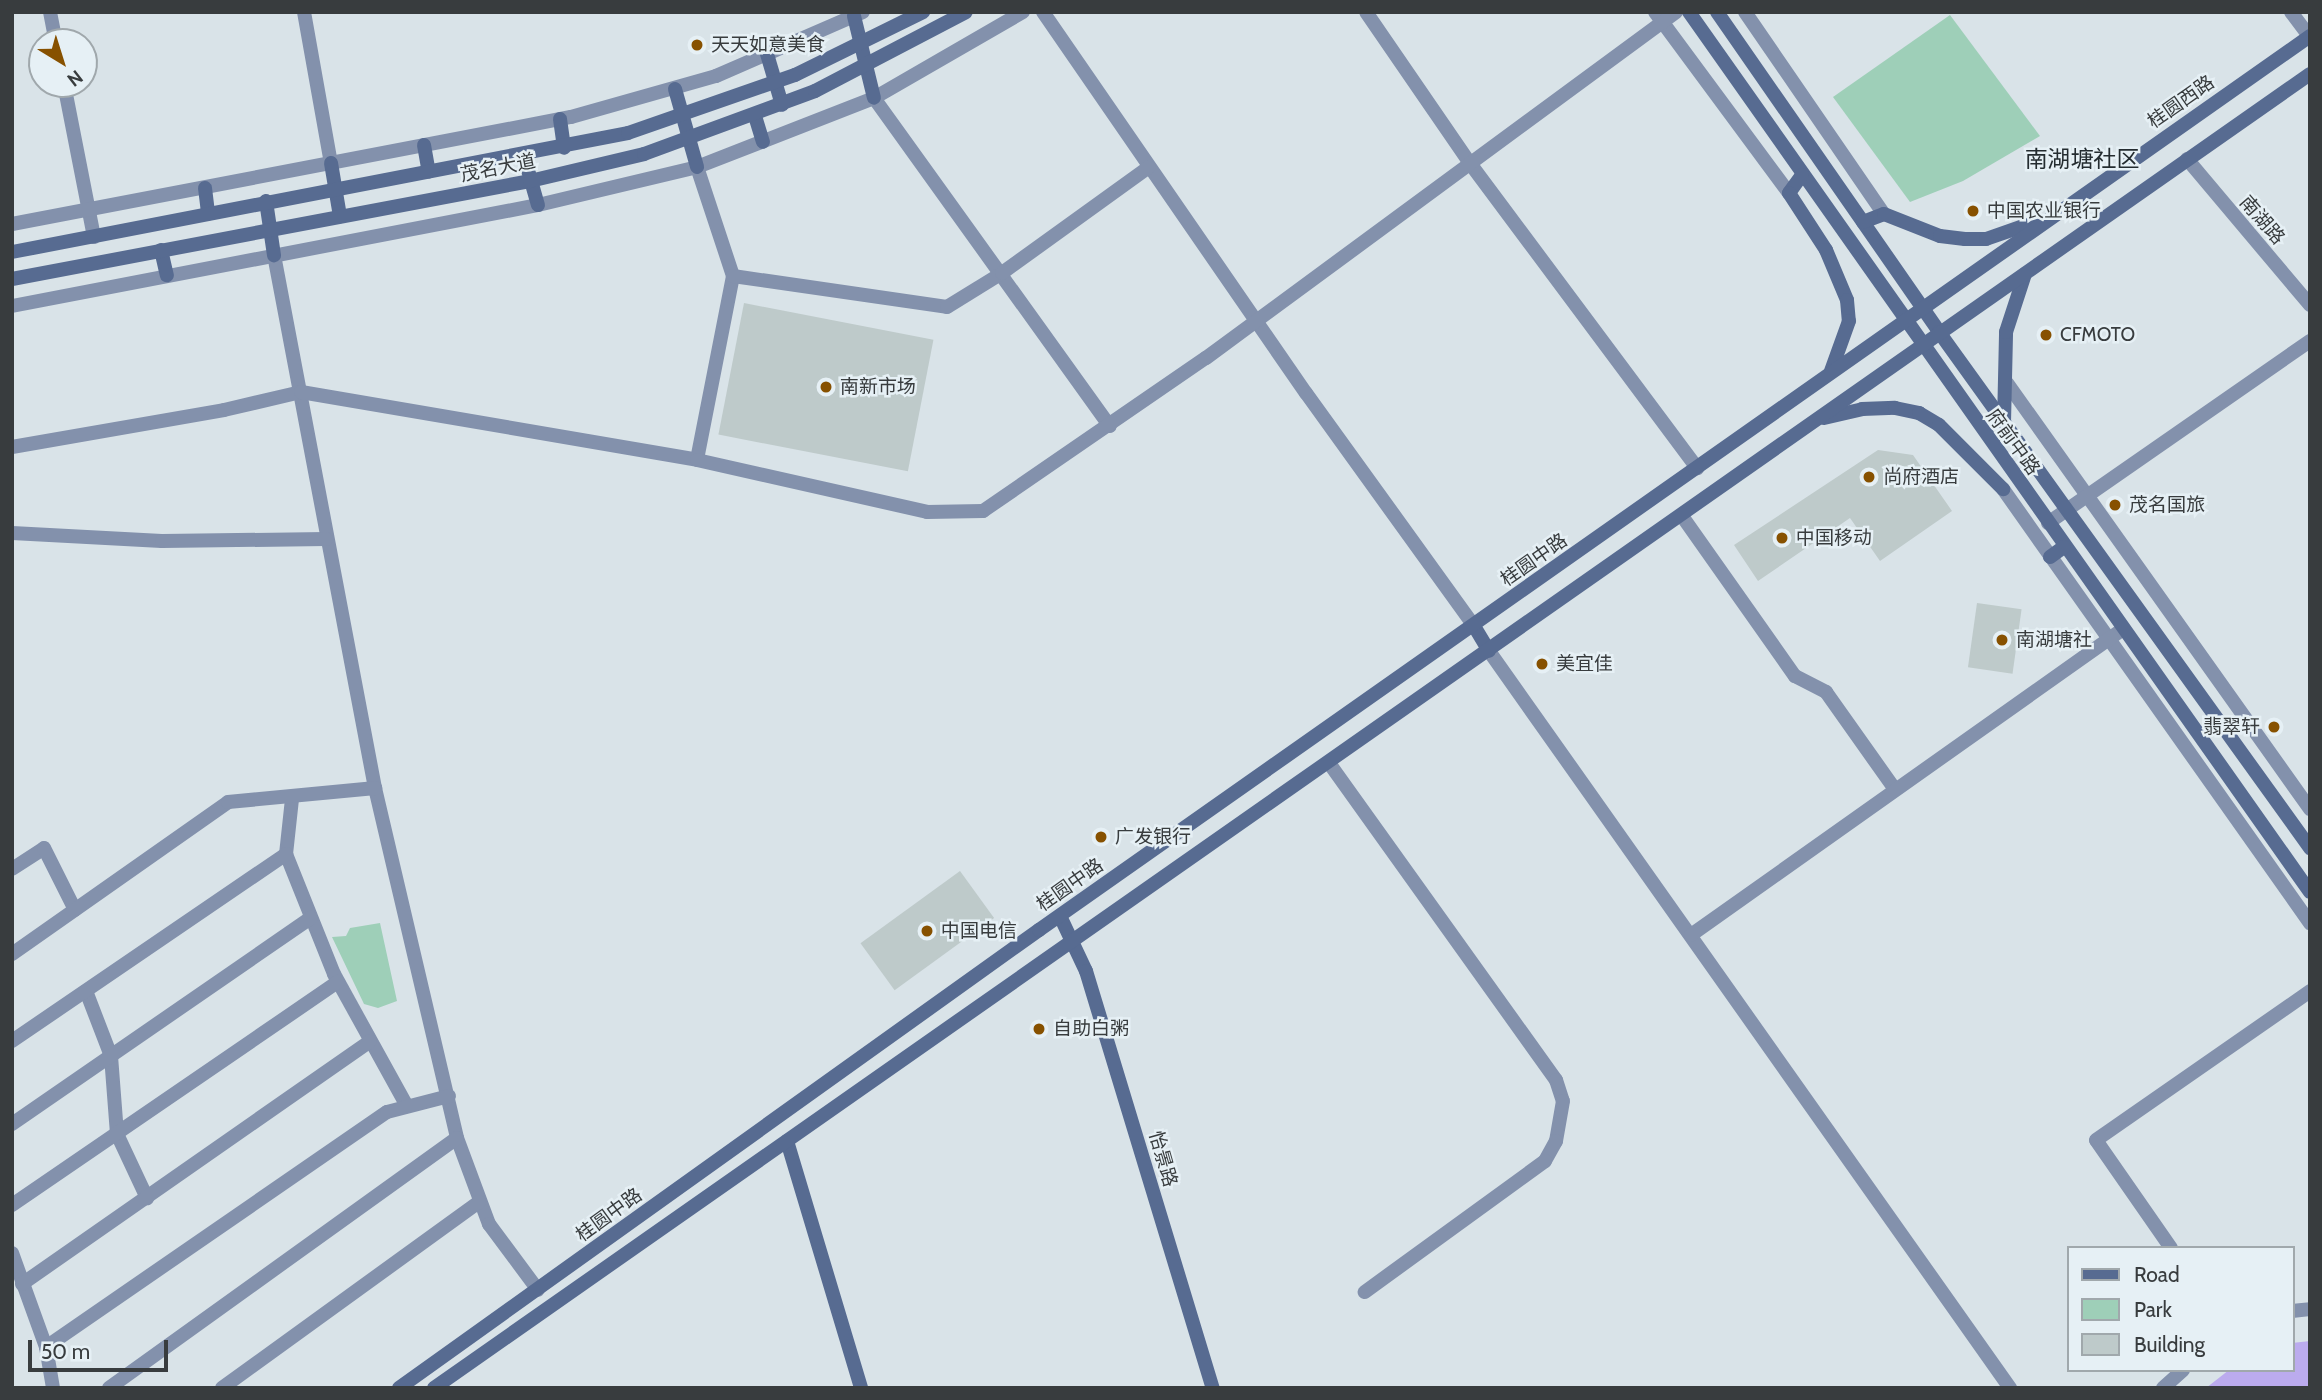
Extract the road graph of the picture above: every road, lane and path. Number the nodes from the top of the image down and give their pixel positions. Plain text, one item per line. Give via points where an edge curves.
1 (304, 12) edge
2 (923, 12) edge
3 (966, 12) edge
4 (1023, 12) edge
5 (1043, 12) edge
6 (1366, 12) edge
7 (1676, 12) edge
8 (1689, 12) edge
9 (1717, 12) edge
10 (1745, 12) edge
11 (2291, 12) edge
12 (859, 14) edge
13 (1659, 18) edge
14 (2309, 36) edge
15 (861, 44) junction
16 (767, 54) junction
17 (866, 67) junction
18 (2310, 74) edge
19 (776, 82) junction
20 (675, 89) junction
21 (67, 98) edge
22 (874, 98) junction
23 (782, 105) junction
24 (684, 116) junction
25 (755, 116) junction
26 (560, 119) junction
27 (691, 139) junction
28 (763, 142) junction
29 (424, 145) junction
30 (564, 148) junction
31 (524, 156) junction
32 (2187, 159) junction
33 (331, 163) junction
34 (1472, 166) junction
35 (697, 167) junction
36 (1149, 167) junction
37 (429, 172) junction
38 (1801, 175) junction
39 (530, 181) junction
40 (205, 187) junction
41 (336, 189) junction
42 (1790, 193) junction
43 (266, 201) junction
44 (538, 205) junction
45 (88, 210) junction
46 (2057, 212) junction
47 (208, 214) junction
48 (1884, 214) junction
49 (340, 216) junction
50 (1863, 222) junction
51 (12, 224) edge
52 (271, 230) junction
53 (94, 237) junction
54 (161, 250) junction
55 (12, 252) edge
56 (274, 255) junction
57 (98, 261) junction
58 (2026, 271) junction
59 (1002, 273) junction
60 (167, 275) junction
61 (733, 276) junction
62 (12, 279) edge
63 (2310, 305) edge
64 (12, 306) edge
65 (1922, 306) junction
66 (1903, 320) junction
67 (1256, 321) junction
68 (1939, 332) junction
69 (2310, 341) edge
70 (1920, 345) junction
71 (1831, 371) junction
72 (2007, 383) junction
73 (301, 392) junction
74 (1816, 420) junction
75 (2004, 423) junction
76 (1110, 426) junction
77 (12, 447) edge
78 (697, 460) junction
79 (1697, 468) junction
80 (2003, 489) joint
81 (2086, 496) junction
82 (2066, 510) junction
83 (1682, 516) junction
84 (2048, 523) junction
85 (12, 533) edge
86 (326, 539) junction
87 (2064, 547) junction
88 (2050, 557) junction
89 (1474, 626) junction
90 (2123, 629) junction
91 (2107, 639) junction
92 (1489, 651) junction
93 (1329, 763) junction
94 (376, 789) junction
95 (1894, 789) junction
96 (292, 799) junction
97 (2310, 809) edge
98 (2310, 848) edge
99 (286, 854) junction
100 (12, 869) edge
101 (2310, 892) edge
102 (75, 910) junction
103 (1060, 916) junction
104 (311, 918) junction
105 (2310, 923) edge
106 (1691, 935) junction
107 (1073, 942) junction
108 (12, 954) edge
109 (338, 982) junction
110 (86, 991) junction
111 (2310, 991) edge
112 (12, 1041) edge
113 (370, 1041) junction
114 (111, 1056) junction
115 (449, 1096) junction
116 (407, 1107) junction
117 (12, 1124) edge
118 (117, 1134) junction
119 (457, 1138) junction
120 (787, 1141) junction
121 (147, 1198) junction
122 (479, 1202) junction
123 (12, 1205) edge
124 (2170, 1246) edge
125 (12, 1253) edge
126 (22, 1284) junction
127 (538, 1290) junction
128 (1365, 1292) dead end
129 (549, 1306) junction
130 (46, 1347) junction
131 (2181, 1372) edge
132 (53, 1388) edge
133 (110, 1388) edge
134 (222, 1388) edge
135 (399, 1388) edge
136 (434, 1388) edge
137 (861, 1388) edge
138 (1213, 1388) edge
139 (2010, 1388) edge
140 (2163, 1388) edge

1 - 33 street
2 - 15 main road, 茂名大道
3 - 17 main road, 茂名大道
4 - 22 street
5 - 36 street
6 - 34 street
7 - 13 street
8 - 38 main road, 府前中路
9 - 50 main road, 府前中路
10 - 48 street
11 - 14 street
12 - 15 main road
12 - 16 street
13 - 34 street
13 - 42 street
14 - 46 main road, 桂圆西路
15 - 17 main road
15 - 19 main road, 茂名大道
16 - 19 main road
16 - 20 street
17 - 22 main road
17 - 23 main road, 茂名大道
18 - 32 main road
19 - 23 main road
19 - 24 main road, 茂名大道
20 - 24 main road
20 - 26 street
21 - 45 street
22 - 28 street
22 - 59 street
23 - 25 main road, 茂名大道
24 - 27 main road
24 - 30 main road, 茂名大道
25 - 27 main road, 茂名大道
25 - 28 main road
26 - 29 street
26 - 30 main road
27 - 35 main road
27 - 39 main road, 茂名大道
28 - 35 street
29 - 33 street
29 - 37 main road
30 - 31 main road, 茂名大道
31 - 37 main road, 茂名大道
31 - 39 main road
32 - 58 main road
32 - 63 street, 南湖路
33 - 40 street
33 - 41 main road
34 - 67 street
34 - 79 street
35 - 44 street
35 - 61 street
36 - 59 street
36 - 67 street
37 - 41 main road, 茂名大道
38 - 42 main road
38 - 66 main road, 府前中路
39 - 44 main road
39 - 49 main road, 茂名大道
40 - 45 street
40 - 47 main road
41 - 43 main road, 茂名大道
41 - 49 main road
42 - 71 main road via 1826,250 1847,300 1849,321
43 - 47 main road, 茂名大道
43 - 52 main road
44 - 56 street
45 - 51 street
45 - 53 street
46 - 48 main road via 2017,229 1975,239 1940,236
46 - 65 main road, 桂圆西路
47 - 53 main road, 茂名大道
48 - 50 main road
49 - 52 main road, 茂名大道
50 - 65 main road, 府前中路
52 - 54 main road, 茂名大道
52 - 56 main road
53 - 55 main road, 茂名大道
53 - 57 main road
54 - 57 main road, 茂名大道
54 - 60 main road
56 - 60 street
56 - 73 street
57 - 62 main road, 茂名大道
58 - 68 main road
58 - 72 main road via 2006,332
59 - 61 street via 959,302 932,308
59 - 76 street
60 - 64 street
61 - 78 street
65 - 66 main road, 桂圆西路
65 - 68 main road, 府前中路
66 - 70 main road, 府前中路
66 - 71 main road, 桂圆中路
67 - 76 street
67 - 89 street
68 - 70 main road
68 - 75 main road, 府前中路
69 - 81 street
70 - 74 main road, 桂圆中路
70 - 84 main road, 府前中路
71 - 79 main road, 桂圆中路
72 - 75 main road
72 - 81 street
73 - 77 street
73 - 78 street
73 - 86 street
74 - 80 main road via 1862,409 1919,413 1939,425
74 - 83 main road, 桂圆中路
75 - 82 main road, 府前中路
76 - 78 street via 997,506 970,513 927,512
79 - 89 main road, 桂圆中路
80 - 88 street
81 - 82 street
81 - 97 street
82 - 84 street
82 - 98 main road, 府前中路
83 - 92 main road, 桂圆中路
83 - 95 street via 1795,676 1826,692
84 - 87 main road, 府前中路
85 - 86 street via 162,541
86 - 94 street
87 - 88 main road
87 - 90 main road, 府前中路
88 - 91 street
89 - 92 main road
89 - 103 main road, 桂圆中路
90 - 91 street
90 - 101 main road, 府前中路
91 - 95 street
91 - 105 street
92 - 93 main road, 桂圆中路
92 - 106 street
93 - 107 main road, 桂圆中路
93 - 128 street via 1556,1080 1563,1101 1556,1141 1545,1161
94 - 96 street
94 - 115 street
95 - 106 street
96 - 99 street
96 - 102 street via 228,802
99 - 104 street
99 - 110 street
100 - 102 street via 44,848
102 - 108 street
103 - 107 main road, 怡景路
103 - 127 main road, 桂圆中路
104 - 109 street
104 - 114 street
106 - 139 street
107 - 120 main road, 桂圆中路
107 - 138 main road, 怡景路
109 - 113 street
109 - 118 street
110 - 112 street
110 - 114 street
111 - 124 street via 2096,1140
113 - 116 street
113 - 121 street
114 - 117 street
114 - 118 street
115 - 116 street
115 - 119 street
116 - 130 street via 387,1111
118 - 121 street
118 - 123 street
119 - 122 street
119 - 133 street
120 - 129 main road, 桂圆中路
120 - 137 main road
121 - 126 street
122 - 127 street via 489,1224
122 - 134 street
125 - 126 street
126 - 130 street
127 - 129 main road
127 - 135 main road, 桂圆中路
129 - 136 main road, 桂圆中路
130 - 132 street
131 - 140 street

